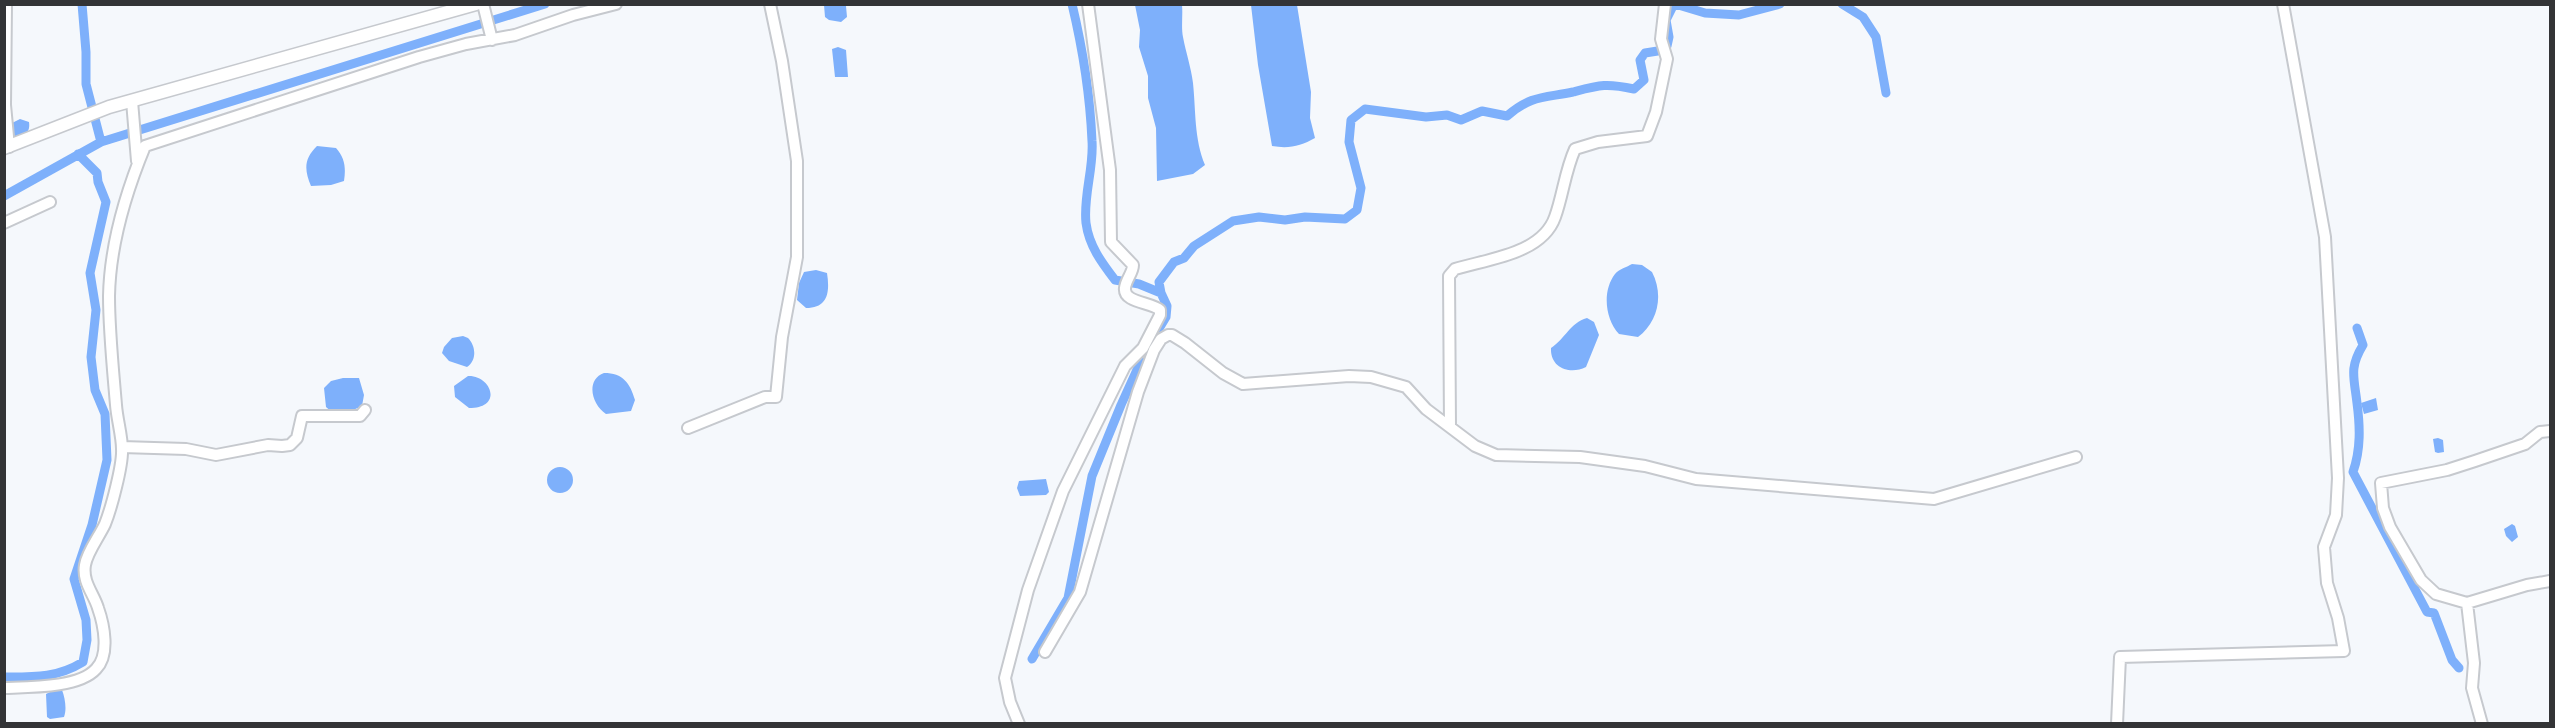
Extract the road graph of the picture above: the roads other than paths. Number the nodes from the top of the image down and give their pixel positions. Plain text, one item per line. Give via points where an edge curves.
1 (6, 4) edge
2 (476, 4) edge
3 (483, 4) edge
4 (616, 4) edge
5 (771, 4) edge
6 (1088, 4) edge
7 (1665, 4) edge
8 (2283, 4) edge
9 (492, 40) junction
10 (132, 101) junction
11 (7, 147) edge
12 (136, 168) junction
13 (51, 202) dead end
14 (4, 223) edge
15 (365, 410) dead end
16 (1450, 427) junction
17 (688, 428) dead end
18 (2550, 430) edge
19 (122, 447) junction
20 (2076, 457) dead end
21 (2550, 581) edge
22 (2467, 603) junction
23 (1044, 652) dead end
24 (4, 688) edge
25 (1019, 723) edge
26 (2117, 723) edge
27 (2482, 723) edge

1 - 11 street
2 - 10 street
3 - 9 street
4 - 9 street
5 - 17 street via 797,161 797,257 782,337 776,398 765,396
6 - 25 street via 1110,170 1111,242 1133,265 1125,288 1127,295 1156,306 1160,315 1143,348 1125,366 1063,491 1032,579 1005,678
7 - 16 street via 1661,39 1666,59 1647,136 1575,149 1556,215 1544,235 1519,250 1455,269 1449,276
8 - 26 street via 2325,237 2338,478 2336,515 2324,547 2327,583 2344,651 2120,657
9 - 12 street via 419,57 146,146
10 - 11 street
10 - 12 street
12 - 19 street via 112,256 109,297
13 - 14 street
15 - 19 street via 360,416 302,416 297,438 290,445 216,455 186,449
16 - 20 street via 1485,452 1496,455 1581,457 1696,478 1934,499
16 - 23 street via 1406,387 1371,377 1349,376 1243,384 1176,337 1165,336 1154,350 1134,403 1080,592
18 - 22 street via 2540,432 2525,444 2457,467 2381,483 2383,508 2390,527 2421,580 2436,594
19 - 24 street via 105,522 85,564 85,577 99,608 104,640 98,668 83,679
21 - 22 street
22 - 27 street via 2474,663 2472,688

